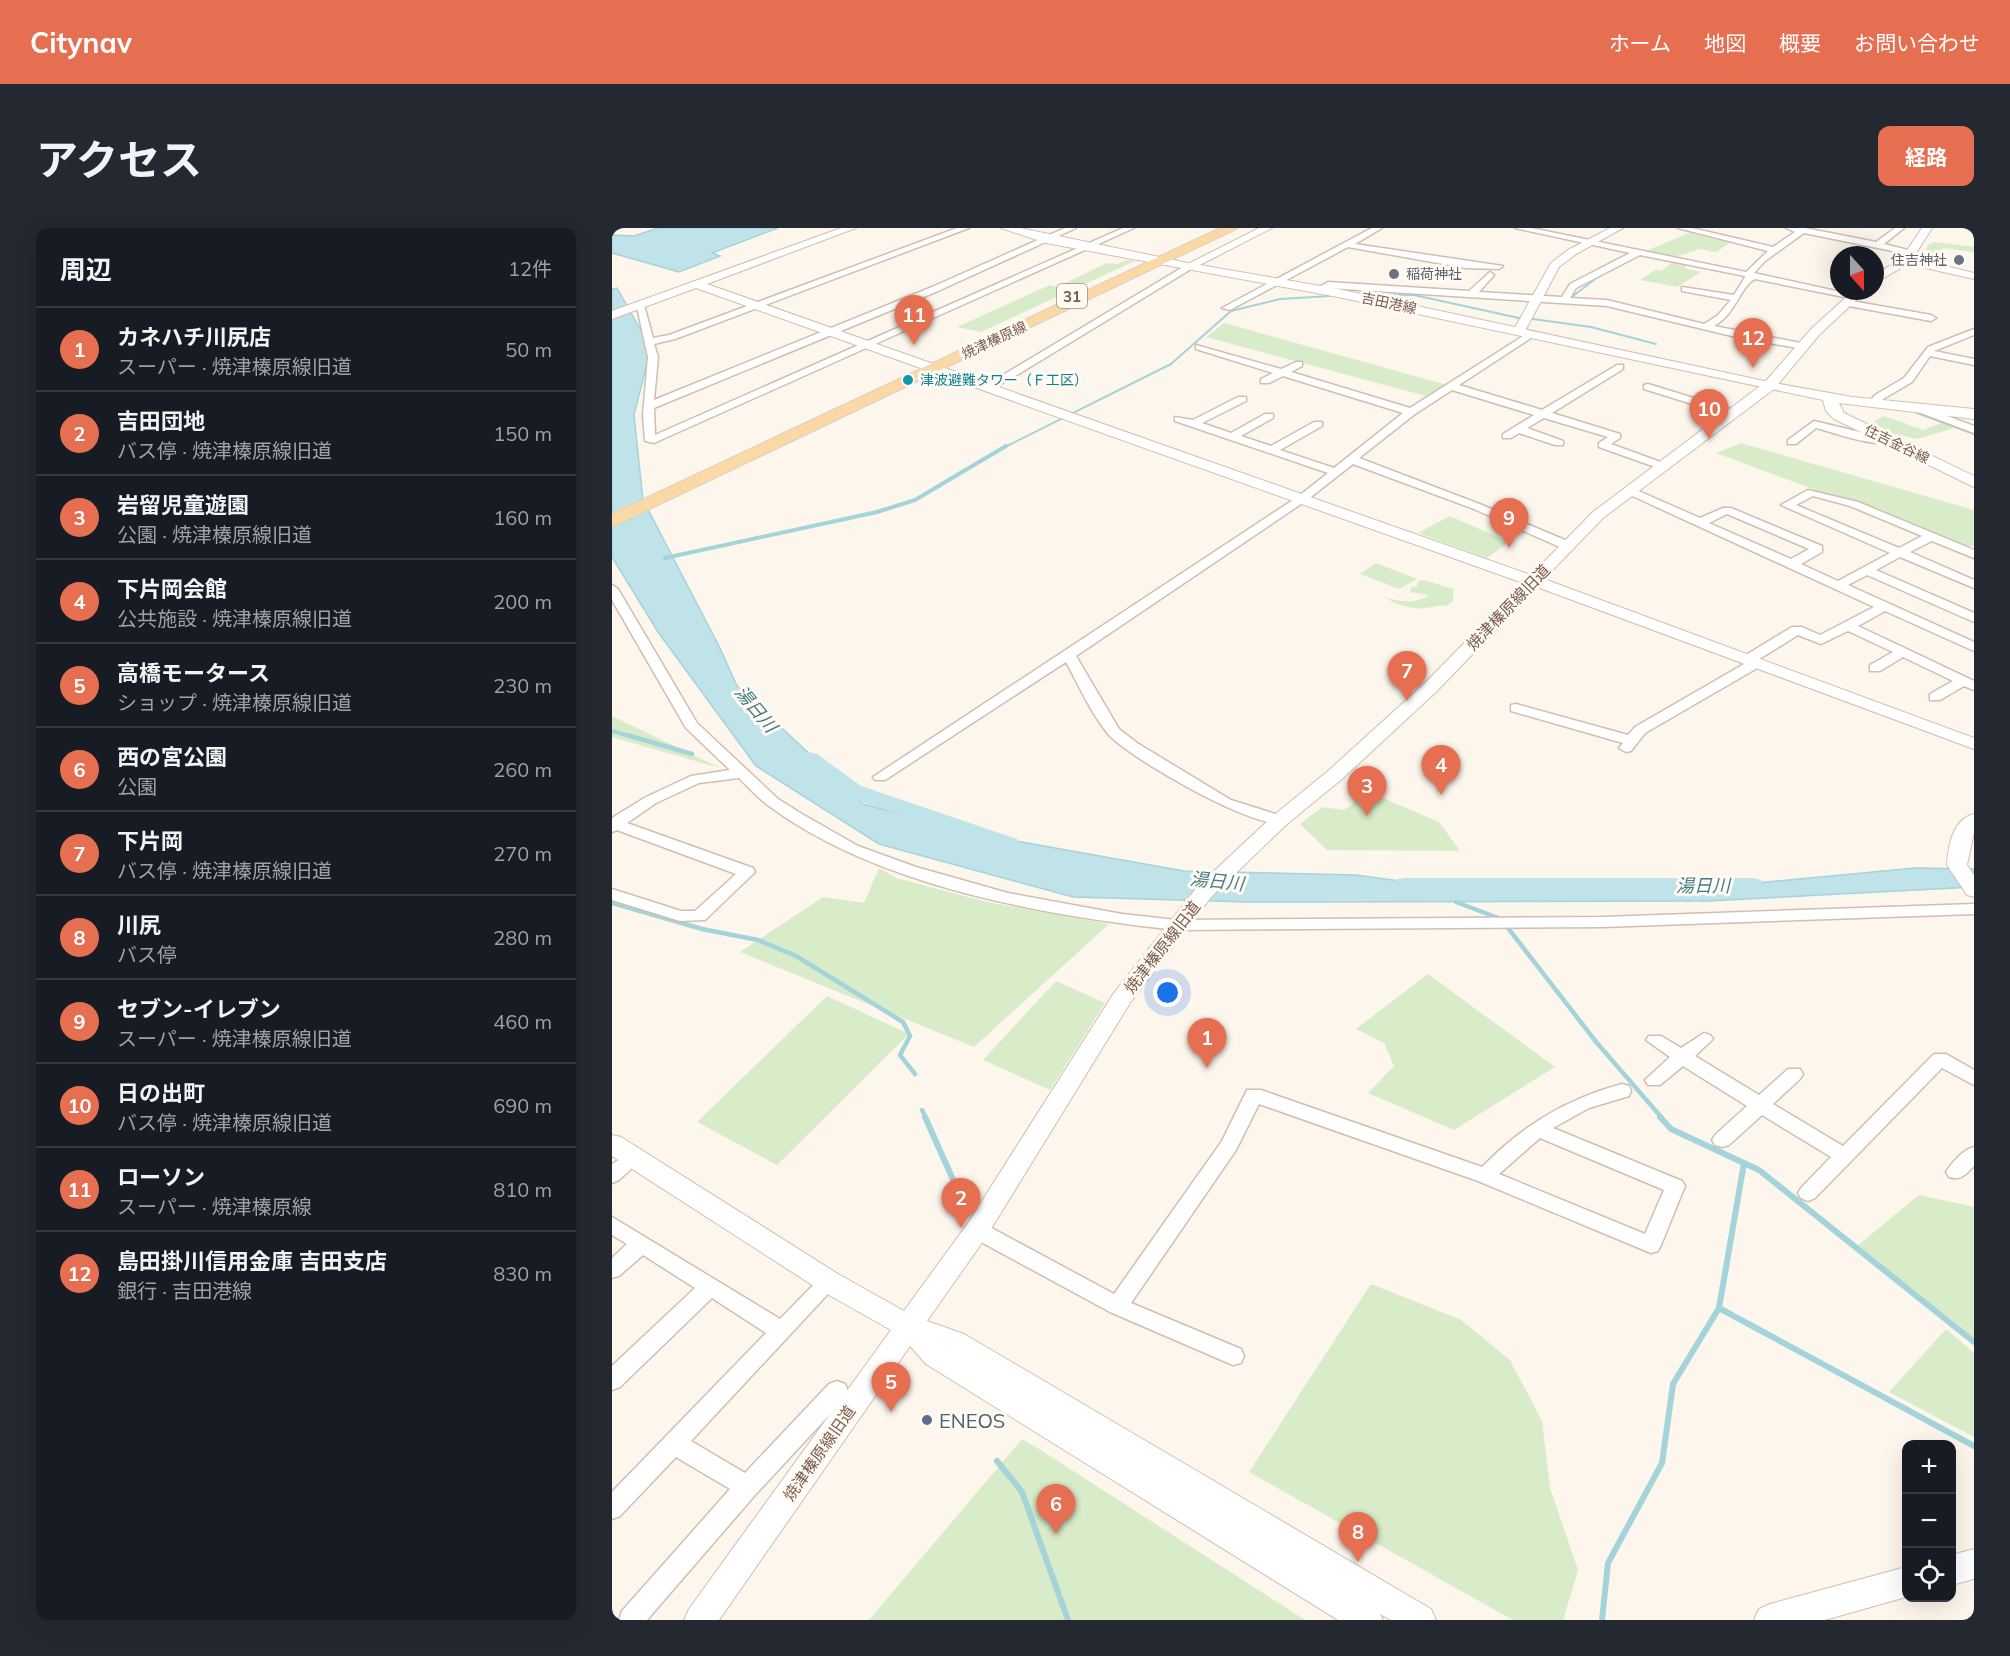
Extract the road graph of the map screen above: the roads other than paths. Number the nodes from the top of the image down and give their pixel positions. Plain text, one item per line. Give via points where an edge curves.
1 (851, 228) edge
2 (965, 228) edge
3 (1007, 228) edge
4 (1072, 228) edge
5 (1130, 228) edge
6 (1219, 228) edge
7 (1232, 228) edge
8 (1267, 228) edge
9 (1378, 228) edge
10 (1524, 228) edge
11 (1618, 228) edge
12 (1682, 228) edge
13 (1790, 228) edge
14 (1803, 230) junction
15 (1912, 231) edge
16 (1046, 239) junction
17 (1592, 241) junction
18 (1349, 245) junction
19 (1878, 245) junction
20 (1087, 247) junction
21 (1774, 250) junction
22 (1641, 251) junction
23 (1909, 256) junction
24 (1155, 260) junction
25 (1499, 266) dead end
26 (1188, 267) junction
27 (1884, 274) edge
28 (1490, 275) dead end
29 (1751, 275) junction
30 (1974, 276) edge
31 (1279, 282) junction
32 (695, 284) junction
33 (1320, 289) junction
34 (1685, 289) dead end
35 (1830, 291) edge
36 (1472, 294) junction
37 (1737, 298) junction
38 (1537, 299) junction
39 (1564, 300) junction
40 (1849, 300) edge
41 (1863, 300) edge
42 (637, 306) junction
43 (756, 306) junction
44 (1227, 308) dead end
45 (1894, 312) junction
46 (612, 315) edge
47 (1931, 318) dead end
48 (1884, 322) dead end
49 (1707, 326) junction
50 (830, 332) junction
51 (1525, 332) junction
52 (1974, 332) edge
53 (649, 342) junction
54 (866, 345) junction
55 (1803, 346) junction
56 (1199, 347) dead end
57 (1928, 353) junction
58 (1974, 362) edge
59 (1299, 364) dead end
60 (1620, 367) dead end
61 (930, 368) junction
62 (1282, 372) junction
63 (1265, 381) dead end
64 (1450, 386) junction
65 (1769, 386) junction
66 (988, 387) junction
67 (1648, 387) dead end
68 (1830, 398) junction
69 (1242, 399) dead end
70 (1852, 401) junction
71 (1874, 404) junction
72 (649, 406) junction
73 (1917, 408) junction
74 (1411, 412) junction
75 (1545, 414) junction
76 (1735, 414) junction
77 (1974, 414) edge
78 (1269, 416) dead end
79 (1843, 417) junction
80 (1179, 419) dead end
81 (1193, 424) junction
82 (1318, 424) dead end
83 (1518, 429) junction
84 (1974, 430) edge
85 (1232, 436) junction
86 (1506, 436) dead end
87 (1888, 440) junction
88 (1792, 442) dead end
89 (1559, 443) dead end
90 (1272, 450) junction
91 (1351, 459) junction
92 (1662, 466) junction
93 (1336, 472) junction
94 (1974, 482) edge
95 (1630, 491) junction
96 (1303, 498) junction
97 (612, 521) edge
98 (1699, 523) junction
99 (1933, 535) junction
100 (1568, 546) junction
101 (1901, 553) junction
102 (1974, 554) edge
103 (1790, 565) junction
104 (1867, 572) junction
105 (1534, 581) junction
106 (1974, 584) edge
107 (1838, 586) junction
108 (612, 589) edge
109 (1882, 607) junction
110 (1970, 617) edge
111 (1848, 626) junction
112 (1938, 631) junction
113 (1974, 647) edge
114 (1903, 652) junction
115 (1069, 655) junction
116 (1750, 663) junction
117 (1875, 668) dead end
118 (1969, 683) edge
119 (1935, 696) dead end
120 (1516, 708) dead end
121 (1974, 744) edge
122 (741, 773) junction
123 (880, 777) dead end
124 (1280, 820) junction
125 (1974, 820) edge
126 (613, 825) edge
127 (1974, 890) edge
128 (612, 894) edge
129 (1974, 909) edge
130 (1178, 923) junction
131 (1704, 1039) dead end
132 (1655, 1040) dead end
133 (1682, 1057) junction
134 (1794, 1074) dead end
135 (1974, 1078) edge
136 (1654, 1080) dead end
137 (1622, 1091) dead end
138 (1761, 1105) junction
139 (1537, 1129) junction
140 (1722, 1140) dead end
141 (622, 1151) edge
142 (1974, 1154) edge
143 (1844, 1156) junction
144 (1956, 1173) dead end
145 (612, 1175) edge
146 (1485, 1176) junction
147 (1808, 1193) dead end
148 (612, 1226) edge
149 (977, 1230) junction
150 (641, 1244) junction
151 (612, 1269) edge
152 (829, 1282) junction
153 (710, 1287) junction
154 (1117, 1306) junction
155 (908, 1326) junction
156 (781, 1331) junction
157 (1233, 1356) dead end
158 (612, 1380) edge
159 (837, 1391) dead end
160 (674, 1443) junction
161 (747, 1487) junction
162 (612, 1508) edge
163 (1974, 1564) edge
164 (1956, 1569) edge
165 (1902, 1583) edge
166 (631, 1620) edge
167 (700, 1620) edge
168 (1367, 1620) edge
169 (1420, 1620) edge
170 (1770, 1620) edge

1 - 32 street
2 - 43 street
3 - 16 main road, 吉田港線
4 - 16 street
5 - 20 street
6 - 24 main road, 焼津榛原線 / 31
7 - 24 main road, 焼津榛原線 / 31
8 - 26 street
9 - 18 street
10 - 17 street
11 - 17 street
12 - 21 street
13 - 14 street
14 - 19 street
14 - 21 street
15 - 19 street
15 - 23 street
16 - 20 main road, 吉田港線
16 - 50 street
17 - 22 street
17 - 38 street via 1555,265
18 - 25 street via 1466,265
18 - 31 street
19 - 23 street
20 - 24 main road, 吉田港線
20 - 54 street
21 - 29 street via 1761,259
22 - 29 street
22 - 39 street via 1573,286
23 - 27 street
23 - 30 street
24 - 26 main road, 吉田港線
24 - 61 main road, 焼津榛原線 / 31
26 - 31 main road, 吉田港線
26 - 66 street
28 - 36 street
29 - 35 street
29 - 37 street
31 - 33 main road, 吉田港線
31 - 44 street
32 - 42 street
32 - 43 street
33 - 36 street via 1328,285
33 - 51 main road, 吉田港線
34 - 37 street
36 - 38 street
37 - 49 street via 1716,322
38 - 39 street
38 - 51 street
39 - 49 street via 1627,306
40 - 55 street, 焼津榛原線旧道
41 - 45 street
42 - 46 street
42 - 53 street
43 - 50 street
43 - 53 street
45 - 47 street
45 - 48 street
49 - 55 street
50 - 54 street
50 - 72 street
51 - 64 street
51 - 65 main road, 吉田港線
52 - 57 street
53 - 72 street via 653,357
54 - 61 street
54 - 72 street via 650,441
55 - 65 street, 焼津榛原線旧道
56 - 62 street
57 - 58 street
57 - 71 street via 1903,386 1879,397
59 - 62 street
60 - 75 street
61 - 66 street
61 - 97 main road, 焼津榛原線 / 31 via 804,423
62 - 63 street
62 - 74 street
64 - 74 street
64 - 75 street
65 - 68 main road, 住吉金谷線
65 - 76 street, 焼津榛原線旧道
66 - 96 street
67 - 76 street
68 - 70 main road, 住吉金谷線
68 - 79 main road, 住吉金谷線 via 1834,411
69 - 81 street
70 - 71 main road, 住吉金谷線
70 - 79 main road
71 - 73 main road, 住吉金谷線
73 - 77 main road, 住吉金谷線
73 - 84 street
74 - 91 street
75 - 83 street
75 - 92 street via 1616,436 1603,445
76 - 92 street, 焼津榛原線旧道
78 - 85 street
79 - 87 main road, 住吉金谷線
80 - 81 street
81 - 85 street
82 - 90 street
83 - 86 street
83 - 89 street
85 - 90 street
87 - 88 street via 1873,440 1814,424
87 - 94 main road, 住吉金谷線
90 - 93 street
91 - 93 street
91 - 100 street
92 - 95 street, 焼津榛原線旧道
93 - 96 street
95 - 98 street
95 - 100 street, 焼津榛原線旧道 via 1598,515
96 - 105 street
96 - 115 street
98 - 103 street
98 - 103 street via 1728,510 1818,549
99 - 101 street
99 - 101 street via 1812,492 1787,505
99 - 102 street
100 - 105 street, 焼津榛原線旧道
101 - 104 street
101 - 106 street
103 - 107 street
104 - 107 street
104 - 110 street
105 - 116 street
105 - 124 street, 焼津榛原線旧道 via 1431,687
107 - 109 street
108 - 122 street via 691,725
109 - 111 street
109 - 112 street
110 - 112 street
111 - 114 street
111 - 116 street via 1821,640 1797,630
112 - 113 street
114 - 117 street
114 - 118 street
115 - 123 street
115 - 124 street via 1114,732 1226,803
116 - 120 street via 1640,730 1629,744
116 - 121 street
118 - 119 street
122 - 126 street via 696,779 651,800
122 - 130 street via 773,802 797,817 852,849 909,871 1008,898 1122,919
124 - 130 street, 焼津榛原線旧道 via 1233,863
125 - 127 street via 1959,841 1957,865
126 - 128 street via 747,872 699,916 680,916
129 - 130 street via 1602,922
130 - 149 street, 焼津榛原線旧道 via 1122,998
131 - 133 street
132 - 133 street
133 - 136 street
133 - 138 street
134 - 138 street
135 - 143 street via 1940,1059
137 - 139 street via 1599,1096
138 - 140 street
138 - 143 street
139 - 146 street via 1512,1147
139 - 146 street via 1675,1186 1651,1245
141 - 145 street
141 - 152 street
142 - 144 street
143 - 147 street
146 - 154 street via 1254,1095 1229,1145
148 - 150 street
149 - 154 street
149 - 155 street, 焼津榛原線旧道
150 - 151 street
150 - 153 street
152 - 155 street
152 - 156 street
153 - 156 street
153 - 158 street
154 - 157 street
155 - 167 street, 焼津榛原線旧道
155 - 168 street via 936,1356
155 - 169 street via 954,1342
156 - 160 street
159 - 161 street
160 - 161 street
160 - 162 street
161 - 166 street
163 - 164 street
165 - 170 street

